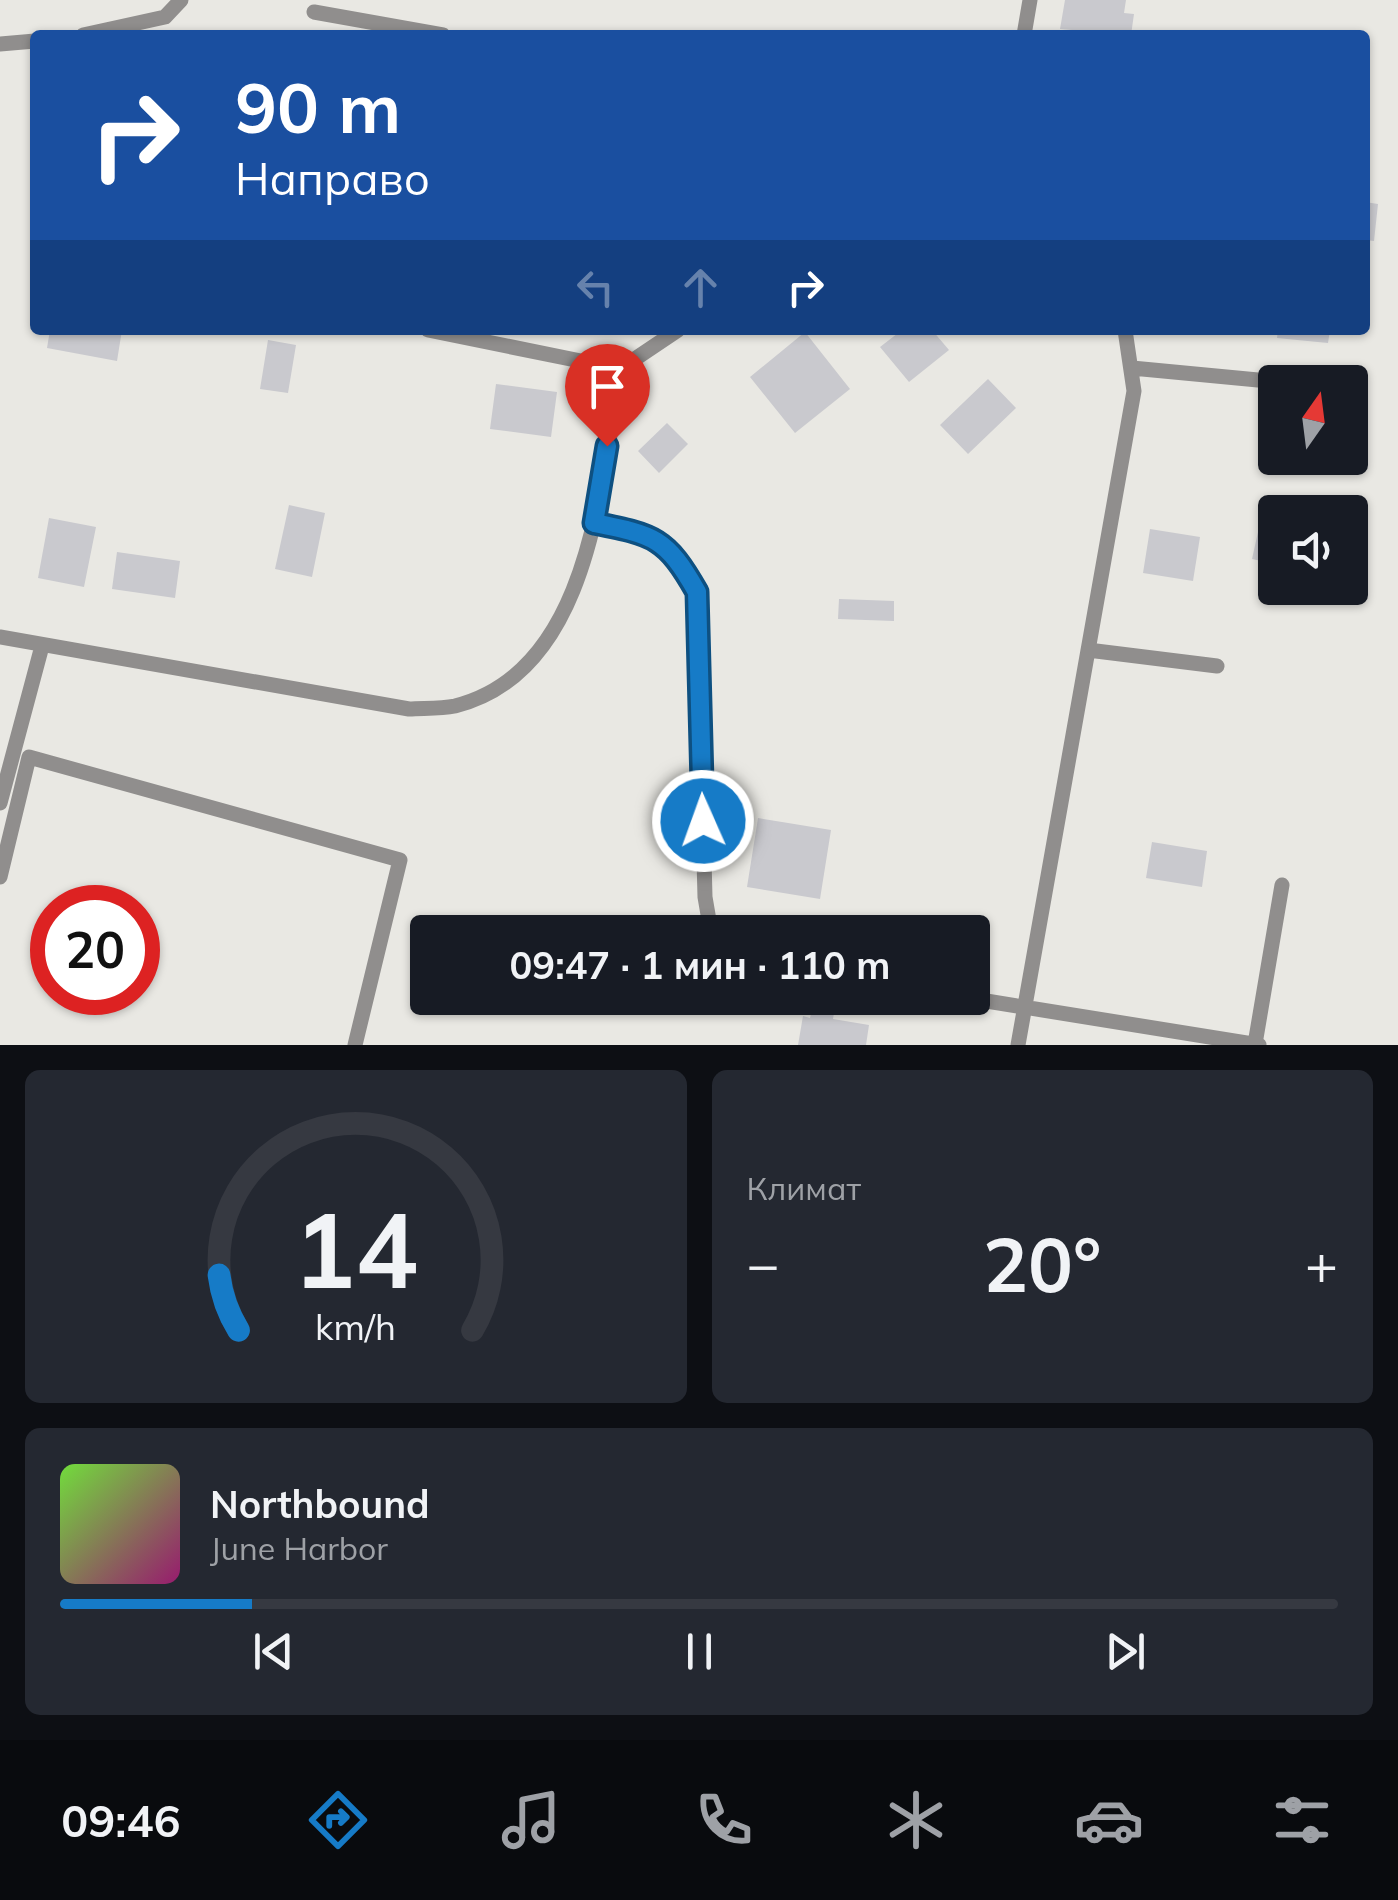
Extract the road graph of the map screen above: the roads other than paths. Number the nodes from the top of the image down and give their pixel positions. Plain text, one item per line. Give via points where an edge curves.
1 (181, 0) edge
2 (1030, 0) edge
3 (314, 12) dead end
4 (106, 30) edge
5 (415, 30) edge
6 (1025, 30) edge
7 (30, 41) edge
8 (0, 44) edge
9 (453, 335) edge
10 (671, 335) edge
11 (1126, 335) edge
12 (1132, 368) junction
13 (620, 369) junction
14 (1258, 380) dead end
15 (594, 523) junction
16 (0, 638) edge
17 (42, 646) junction
18 (1088, 650) junction
19 (1217, 666) dead end
20 (0, 803) edge
21 (0, 877) edge
22 (1282, 885) dead end
23 (708, 915) edge
24 (990, 1002) edge
25 (1024, 1007) junction
26 (355, 1045) edge
27 (1018, 1045) edge
28 (1258, 1045) edge

1 - 4 lane via 165,17
2 - 6 lane
3 - 5 lane
7 - 8 lane
9 - 13 lane
10 - 13 lane
11 - 12 lane
12 - 14 lane
12 - 18 lane via 1134,392
13 - 15 lane
15 - 17 lane via 566,610 537,656 495,690 454,706 409,709
15 - 23 lane via 651,535 679,560 697,592
16 - 17 lane
17 - 20 lane
18 - 19 lane
18 - 25 lane
21 - 26 lane via 29,758 400,860
22 - 28 lane
24 - 25 lane
25 - 27 lane
25 - 28 lane

